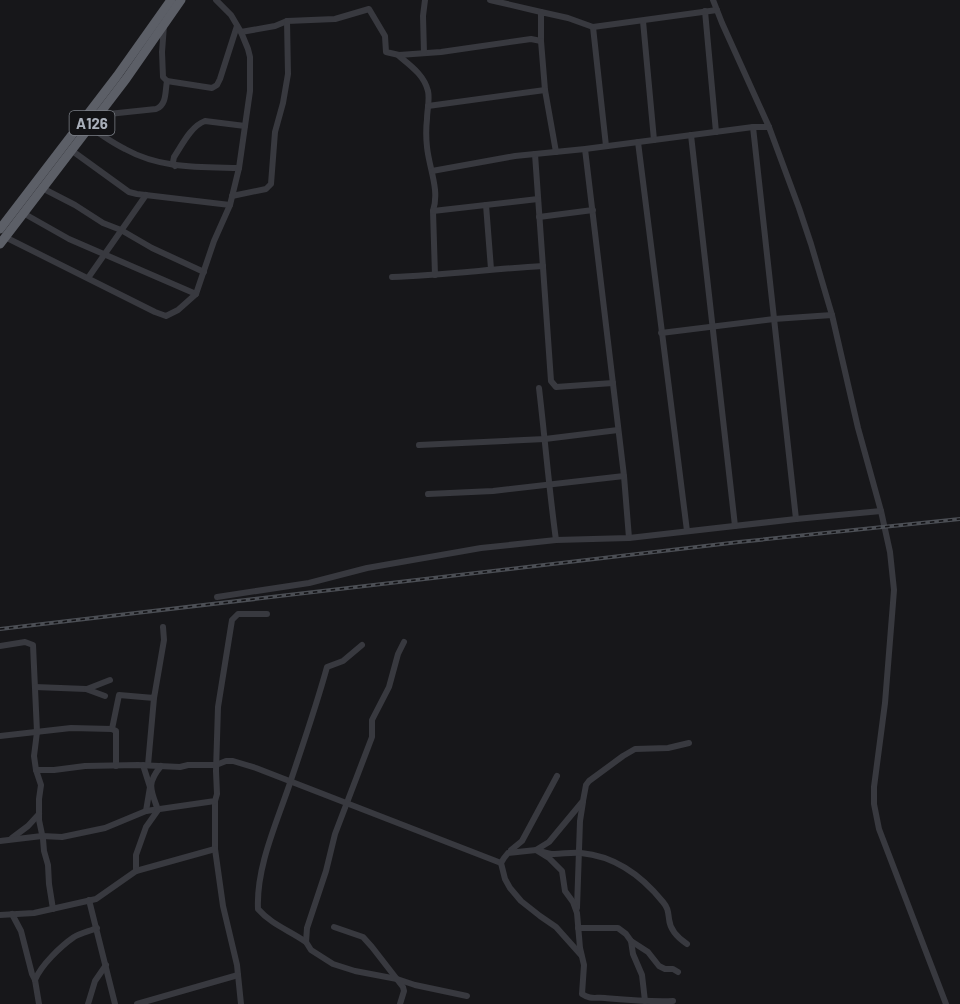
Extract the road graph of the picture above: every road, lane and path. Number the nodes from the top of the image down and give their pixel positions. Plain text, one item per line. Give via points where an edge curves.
1 (171, 0) edge
2 (181, 0) edge
3 (216, 0) edge
4 (425, 0) edge
5 (490, 0) edge
6 (713, 0) edge
7 (717, 10) junction
8 (705, 11) junction
9 (541, 12) junction
10 (287, 21) junction
11 (643, 21) junction
12 (164, 25) junction
13 (593, 27) junction
14 (239, 29) junction
15 (541, 41) junction
16 (423, 54) junction
17 (399, 55) junction
18 (167, 81) junction
19 (545, 90) junction
20 (428, 106) junction
21 (99, 115) junction
22 (245, 126) junction
23 (89, 127) junction
24 (753, 127) junction
25 (769, 128) junction
26 (716, 132) junction
27 (691, 135) junction
28 (654, 140) junction
29 (638, 142) junction
30 (606, 146) junction
31 (585, 149) junction
32 (71, 150) junction
33 (556, 152) junction
34 (535, 154) junction
35 (175, 166) junction
36 (239, 168) junction
37 (432, 171) junction
38 (42, 188) junction
39 (147, 195) junction
40 (232, 196) junction
41 (538, 199) junction
42 (230, 205) junction
43 (486, 205) junction
44 (593, 210) junction
45 (433, 212) junction
46 (23, 213) junction
47 (539, 217) junction
48 (121, 230) junction
49 (2, 236) edge
50 (104, 254) junction
51 (543, 266) junction
52 (491, 269) junction
53 (204, 272) junction
54 (435, 275) junction
55 (392, 277) dead end
56 (88, 278) junction
57 (196, 294) junction
58 (832, 315) junction
59 (774, 319) junction
60 (711, 326) junction
61 (661, 333) junction
62 (613, 383) junction
63 (539, 388) dead end
64 (618, 430) junction
65 (545, 439) junction
66 (419, 445) dead end
67 (624, 476) junction
68 (548, 484) junction
69 (428, 494) dead end
70 (881, 512) junction
71 (796, 519) junction
72 (735, 526) junction
73 (687, 531) junction
74 (629, 538) junction
75 (556, 540) junction
76 (218, 597) dead end
77 (267, 614) dead end
78 (162, 627) dead end
79 (404, 642) dead end
80 (362, 645) dead end
81 (0, 646) edge
82 (110, 680) dead end
83 (35, 687) junction
84 (86, 689) junction
85 (105, 696) dead end
86 (154, 698) junction
87 (112, 729) junction
88 (38, 732) junction
89 (0, 736) edge
90 (689, 743) dead end
91 (146, 765) junction
92 (216, 765) junction
93 (116, 766) junction
94 (161, 766) junction
95 (36, 770) junction
96 (556, 776) dead end
97 (290, 782) junction
98 (150, 787) junction
99 (215, 801) junction
100 (583, 801) junction
101 (346, 803) junction
102 (158, 810) junction
103 (146, 811) junction
104 (39, 814) junction
105 (42, 836) junction
106 (11, 838) junction
107 (0, 841) edge
108 (215, 849) junction
109 (536, 850) junction
110 (578, 852) junction
111 (508, 853) junction
112 (501, 863) junction
113 (136, 871) junction
114 (89, 900) junction
115 (52, 909) junction
116 (577, 913) junction
117 (12, 914) junction
118 (0, 915) edge
119 (334, 927) dead end
120 (97, 928) junction
121 (578, 928) junction
122 (631, 941) junction
123 (306, 942) junction
124 (687, 944) dead end
125 (582, 956) junction
126 (106, 965) junction
127 (678, 972) dead end
128 (238, 975) junction
129 (397, 979) junction
130 (35, 980) junction
131 (467, 996) dead end
132 (645, 1001) junction
133 (673, 1001) dead end
134 (39, 1004) edge
135 (88, 1004) edge
136 (115, 1004) edge
137 (137, 1004) edge
138 (241, 1004) edge
139 (400, 1004) edge
140 (946, 1004) edge

1 - 49 highway, A126
2 - 12 highway, A126
3 - 14 street
4 - 16 street
5 - 9 street
6 - 7 street
7 - 8 street
7 - 25 street
8 - 11 street
8 - 26 street
9 - 13 street
9 - 15 street
10 - 14 street
10 - 17 street via 335,19 369,9 385,36 386,52
10 - 40 street via 288,74 275,132 272,184 266,189
11 - 13 street
11 - 28 street
12 - 18 street via 163,77
12 - 21 highway, A126
13 - 30 street
14 - 18 street via 215,87
14 - 22 street via 250,57
15 - 16 street via 531,39
15 - 19 street
16 - 17 street
17 - 20 street via 419,72 428,89
18 - 21 street via 164,103 156,109
19 - 20 street
19 - 33 street
20 - 37 street via 427,149
21 - 23 highway, A126
22 - 35 street via 205,121 196,125 174,157
22 - 36 street
23 - 32 highway, A126
23 - 35 street via 146,159
24 - 25 street
24 - 26 street
24 - 59 street
25 - 58 street via 800,208
26 - 27 street
27 - 28 street
27 - 60 street
28 - 29 street
29 - 30 street
29 - 61 street
30 - 31 street
31 - 33 street
31 - 44 street
32 - 38 highway, A126
32 - 39 street via 129,192
33 - 34 street
34 - 37 street
34 - 41 street
35 - 36 street
36 - 40 street
37 - 45 street via 436,202
38 - 46 highway, A126
38 - 48 street
39 - 42 street
39 - 48 street
40 - 42 street
41 - 43 street
41 - 47 street
42 - 53 street
43 - 45 street
43 - 52 street
44 - 47 street
44 - 62 street
45 - 54 street
46 - 49 highway, A126
46 - 50 street
47 - 51 street
48 - 50 street
48 - 53 street
49 - 56 street
50 - 56 street
50 - 57 street
51 - 52 street
51 - 62 street via 553,385
52 - 54 street
53 - 57 street
54 - 55 street
56 - 57 street via 166,316
58 - 59 street
58 - 70 street
59 - 60 street
59 - 71 street
60 - 61 street
60 - 72 street
61 - 73 street
62 - 64 street
63 - 65 street
64 - 65 street
64 - 67 street
65 - 66 street
65 - 68 street
67 - 68 street
67 - 74 street
68 - 69 street
68 - 75 street
70 - 71 street
70 - 140 street via 894,590 874,804 879,829
71 - 72 street
72 - 73 street
73 - 74 street
74 - 75 street
75 - 76 street via 481,548
77 - 92 street via 238,614 232,620 218,707
78 - 86 street via 164,640
79 - 101 street via 389,687 372,720 372,736
80 - 97 street via 327,668
81 - 83 street via 25,642 33,645
82 - 84 street
83 - 84 street
83 - 88 street
84 - 85 street
86 - 87 street via 119,695
86 - 91 street
87 - 88 street
87 - 93 street via 116,731
88 - 89 street
88 - 95 street
90 - 100 street via 635,749 589,781
91 - 93 street
91 - 94 street
91 - 98 street
92 - 94 street
92 - 97 street via 233,760
92 - 99 street
93 - 95 street
94 - 98 street
95 - 104 street via 41,785
96 - 111 street via 522,841
97 - 101 street
97 - 123 street via 259,879 258,909 283,930
98 - 102 street
98 - 103 street
99 - 102 street
99 - 108 street
100 - 109 street via 549,842
100 - 110 street
101 - 112 street
101 - 123 street
102 - 103 street
102 - 113 street via 135,855
103 - 105 street via 105,828 62,837
104 - 105 street
104 - 106 street
105 - 106 street
105 - 115 street
106 - 107 street
108 - 113 street
108 - 128 street
109 - 110 street via 552,855
109 - 111 street
109 - 116 street via 562,871 565,891
110 - 116 street
110 - 124 street via 607,857 639,878 663,902 672,930
111 - 112 street
112 - 125 street via 505,879 521,901 556,927
113 - 114 street
114 - 115 street
114 - 120 street
115 - 117 street
116 - 121 street
117 - 118 street
117 - 130 street via 21,930
119 - 129 street via 363,937
120 - 126 street
120 - 130 street via 74,938 51,957
121 - 122 street via 618,928
121 - 125 street
122 - 127 street via 648,952 659,966
122 - 132 street
123 - 129 street via 311,950 333,964
125 - 132 street via 582,994 589,999
126 - 135 street via 95,981
126 - 136 street
128 - 137 street
128 - 138 street
129 - 131 street
129 - 139 street via 404,991
130 - 134 street
132 - 133 street

